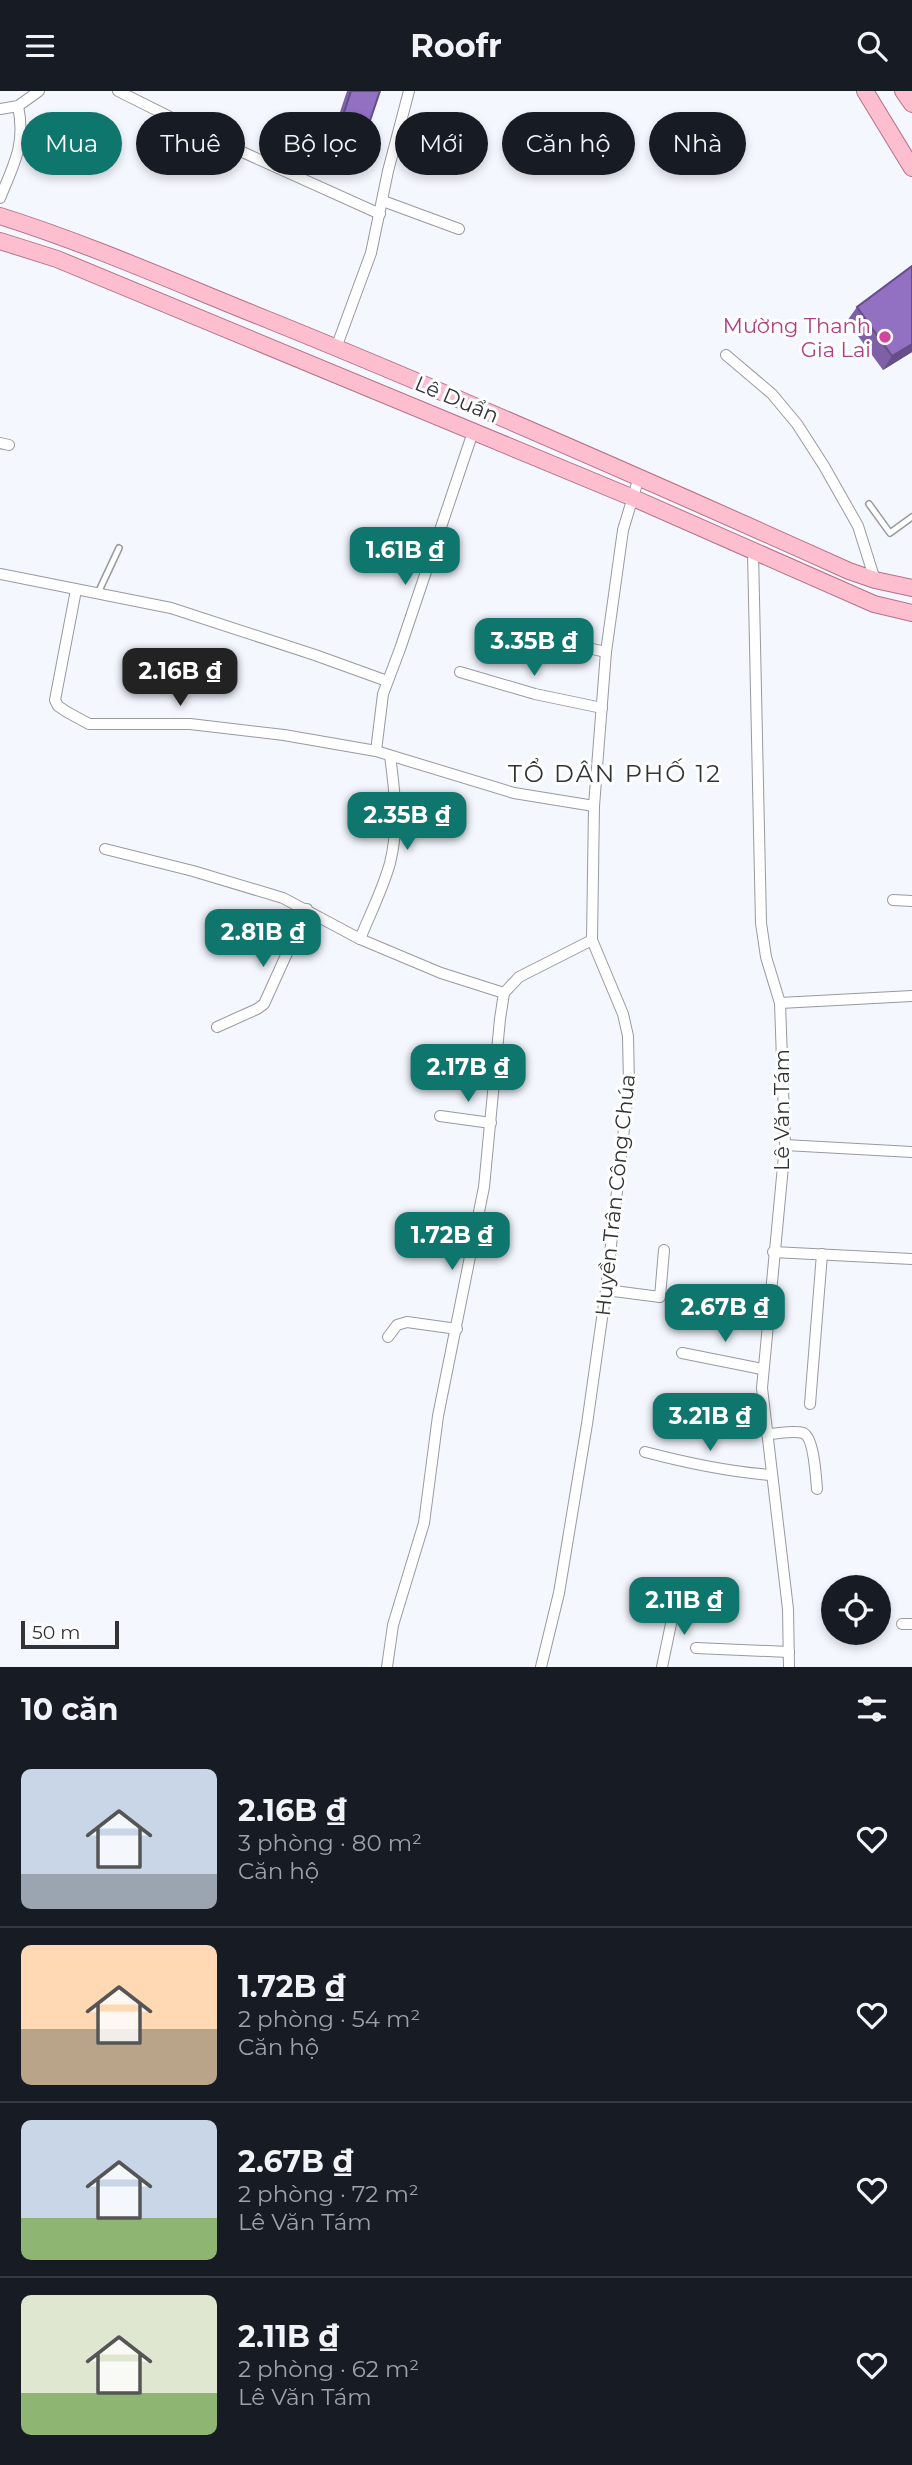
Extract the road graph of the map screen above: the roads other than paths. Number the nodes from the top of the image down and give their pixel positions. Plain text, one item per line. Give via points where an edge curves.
1 (38, 91) edge
2 (118, 91) edge
3 (408, 91) edge
4 (865, 91) edge
5 (904, 91) edge
6 (912, 104) edge
7 (18, 106) junction
8 (0, 109) edge
9 (912, 168) edge
10 (0, 198) edge
11 (383, 201) junction
12 (380, 214) junction
13 (0, 216) edge
14 (459, 229) dead end
15 (0, 241) edge
16 (335, 348) junction
17 (726, 355) dead end
18 (473, 432) junction
19 (639, 477) junction
20 (631, 497) junction
21 (870, 504) dead end
22 (912, 517) edge
23 (119, 548) dead end
24 (753, 552) junction
25 (0, 574) edge
26 (876, 580) junction
27 (912, 588) edge
28 (76, 590) junction
29 (98, 593) junction
30 (912, 613) edge
31 (492, 627) dead end
32 (606, 652) junction
33 (460, 672) dead end
34 (387, 681) junction
35 (602, 708) junction
36 (376, 751) junction
37 (390, 756) junction
38 (594, 806) junction
39 (105, 849) dead end
40 (893, 900) dead end
41 (912, 901) edge
42 (307, 909) junction
43 (360, 939) junction
44 (592, 940) junction
45 (504, 993) junction
46 (912, 996) edge
47 (780, 1003) junction
48 (217, 1027) dead end
49 (440, 1116) dead end
50 (491, 1123) junction
51 (785, 1145) junction
52 (912, 1152) edge
53 (664, 1250) dead end
54 (774, 1252) junction
55 (822, 1254) junction
56 (912, 1259) edge
57 (606, 1290) junction
58 (457, 1329) junction
59 (388, 1337) dead end
60 (682, 1353) dead end
61 (762, 1369) junction
62 (810, 1404) dead end
63 (767, 1434) junction
64 (645, 1452) dead end
65 (772, 1475) junction
66 (817, 1489) dead end
67 (676, 1600) dead end
68 (696, 1648) dead end
69 (789, 1652) junction
70 (387, 1667) edge
71 (541, 1667) edge
72 (662, 1667) edge
73 (789, 1667) edge

1 - 7 street
2 - 12 street
3 - 11 street
4 - 9 main road
5 - 6 main road
7 - 8 street
7 - 10 street via 20,146
11 - 12 street
11 - 14 street
12 - 16 street via 372,253
13 - 16 main road, Lê Duẩn via 63,237
15 - 18 main road, Lê Duẩn via 57,259
16 - 19 main road, Lê Duẩn
17 - 26 street via 772,394 797,424 858,526
18 - 20 main road, Lê Duẩn
18 - 34 street
19 - 20 street, Huyền Trân Công Chúa
19 - 26 main road, Lê Duẩn
20 - 24 main road, Lê Duẩn
20 - 32 street, Huyền Trân Công Chúa
21 - 22 lane via 890,533
23 - 29 lane
24 - 30 main road, Lê Duẩn via 874,604
24 - 47 street, Lê Văn Tám via 761,923
25 - 28 street
26 - 27 main road, Lê Duẩn
28 - 29 street
28 - 36 street via 55,700 80,721 98,726 168,723 238,729
29 - 34 street via 171,608
31 - 32 street
32 - 35 street, Huyền Trân Công Chúa
33 - 35 street
34 - 36 street
35 - 38 street, Huyền Trân Công Chúa
36 - 37 street
37 - 38 street via 514,793
37 - 43 street via 396,812 390,864
38 - 44 street, Huyền Trân Công Chúa
39 - 42 street via 193,871
40 - 41 street
42 - 43 street
42 - 48 street via 264,1004
43 - 45 street
44 - 45 street via 519,977
44 - 57 street, Huyền Trân Công Chúa via 623,1014 629,1056
45 - 50 street
46 - 47 street
47 - 51 street, Lê Văn Tám
49 - 50 street
50 - 58 street via 484,1187
51 - 52 street
51 - 54 street, Lê Văn Tám
53 - 57 street via 660,1297
54 - 55 street
54 - 61 street, Lê Văn Tám
55 - 56 street
55 - 62 street
57 - 71 street, Huyền Trân Công Chúa via 561,1580
58 - 59 street via 407,1322 397,1325
58 - 70 street via 438,1416 424,1523 393,1625
60 - 61 street
61 - 63 street, Lê Văn Tám
63 - 65 street, Lê Văn Tám
63 - 66 street via 803,1433 808,1437
64 - 65 street via 734,1473
65 - 69 street, Lê Văn Tám
67 - 72 street
68 - 69 street
69 - 73 street, Lê Văn Tám

